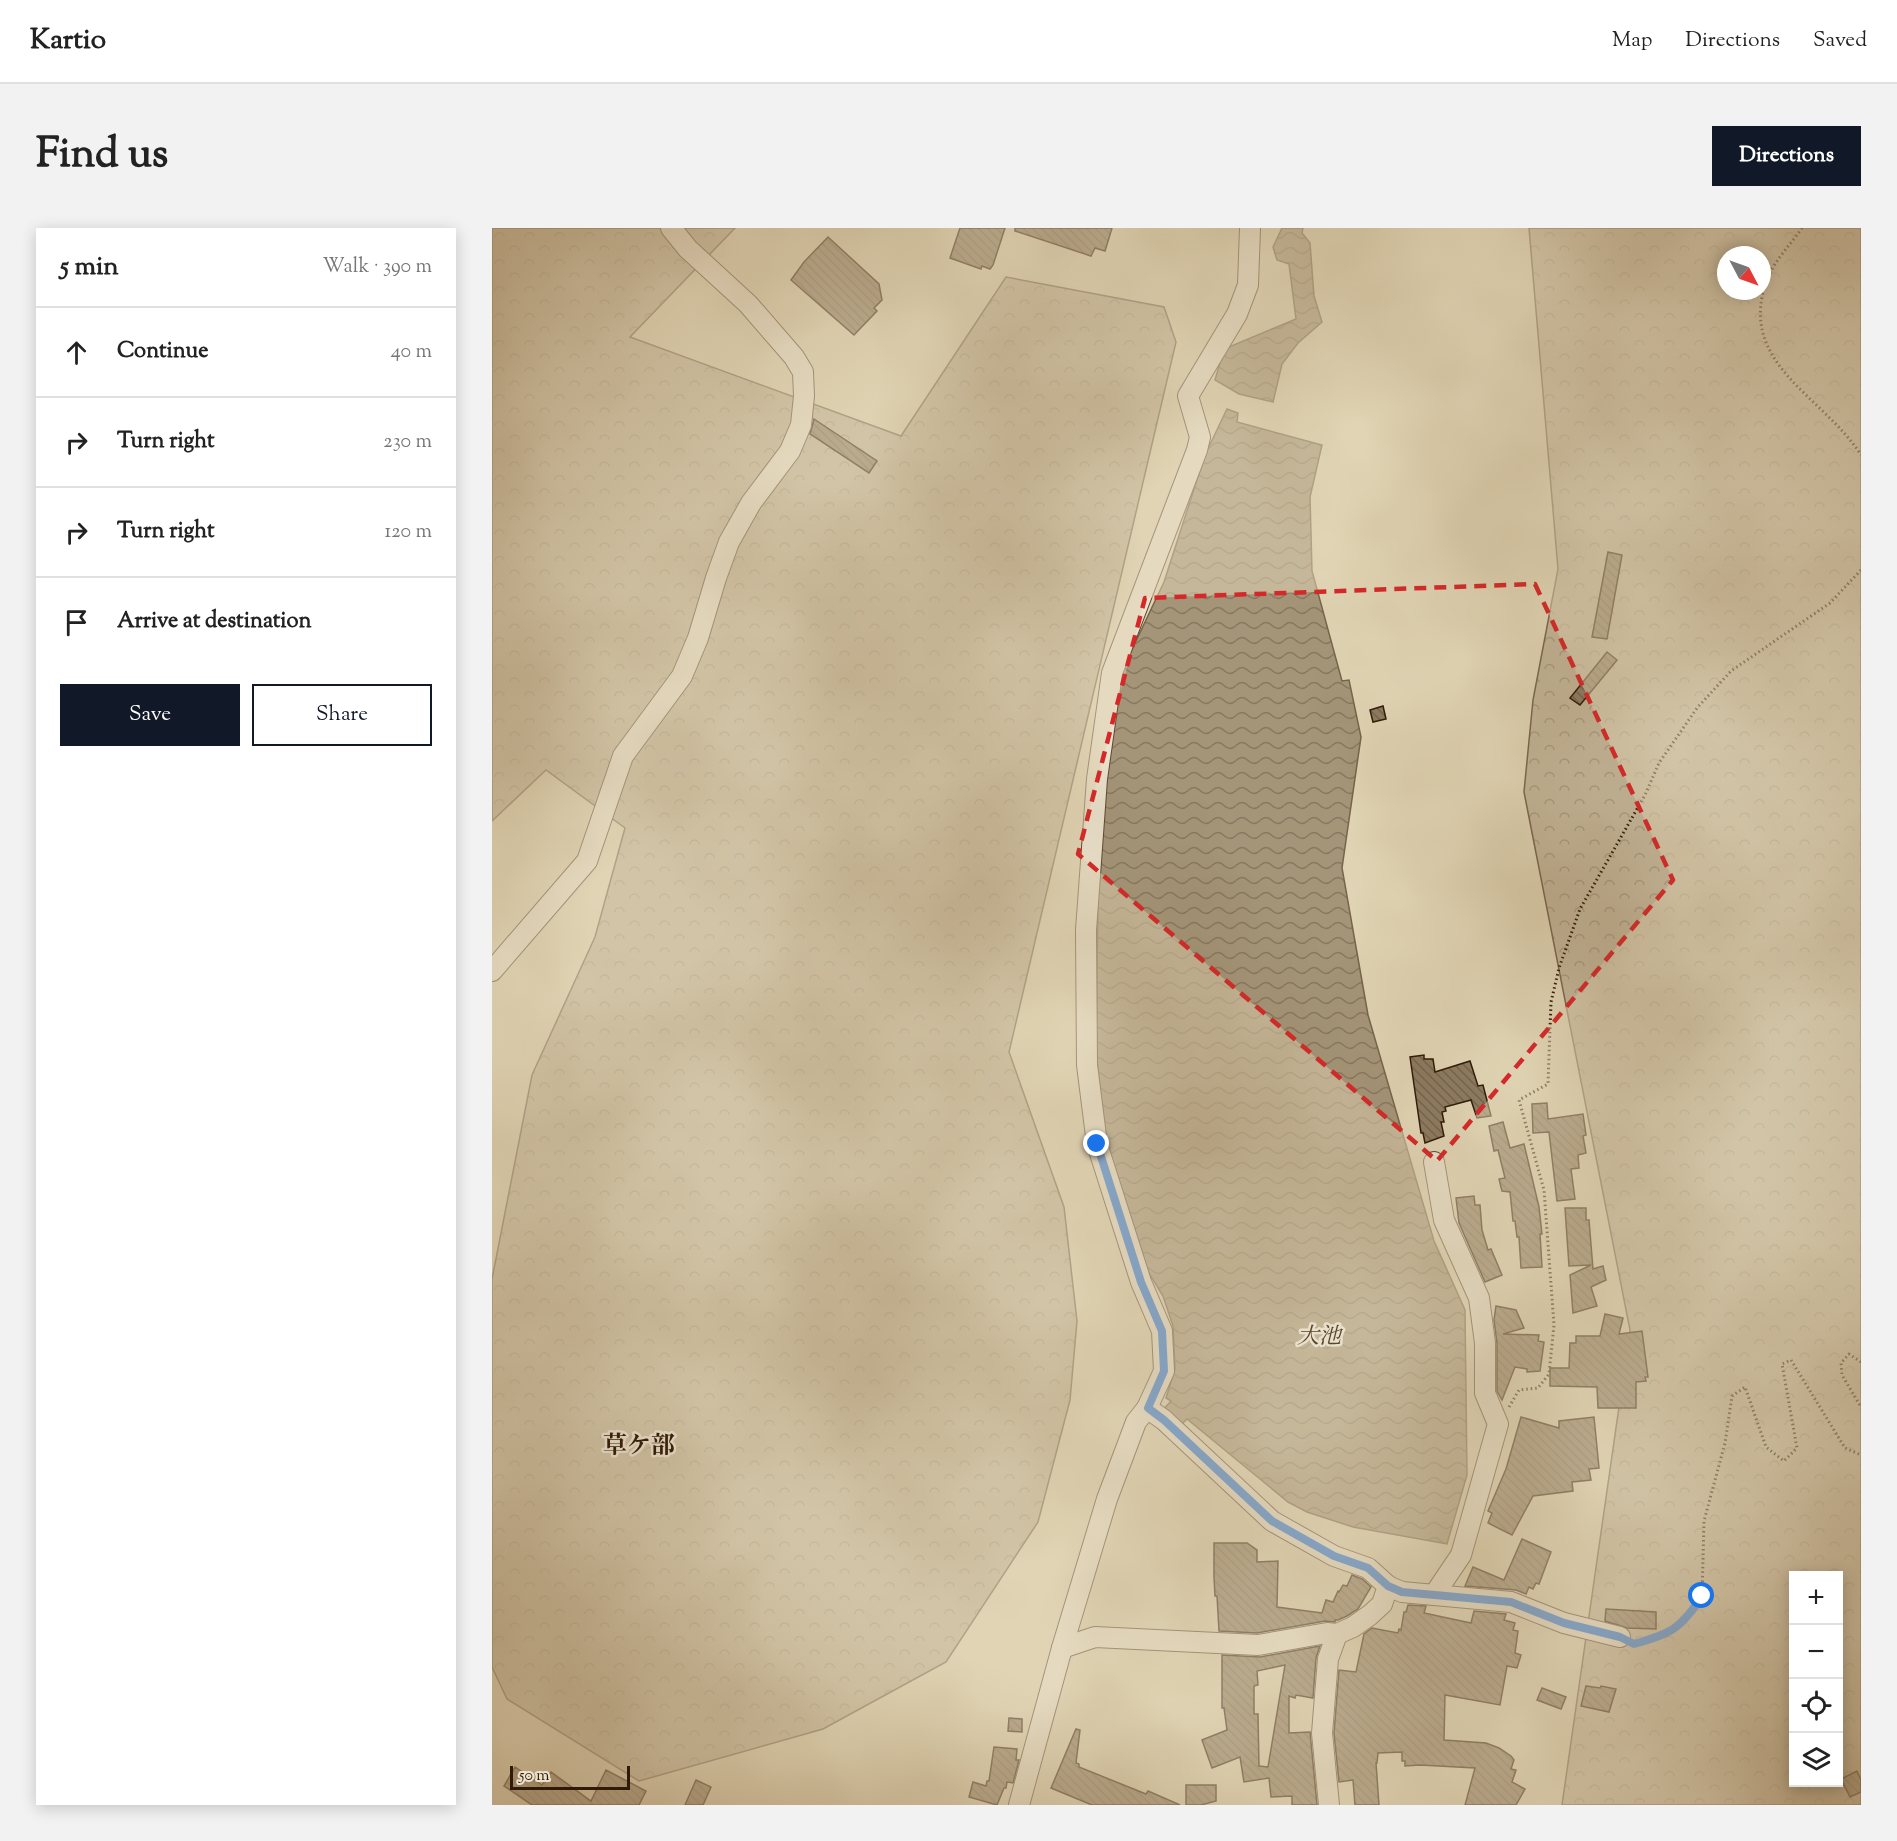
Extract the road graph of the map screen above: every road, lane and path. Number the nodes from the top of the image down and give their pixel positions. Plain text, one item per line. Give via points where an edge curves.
1 (671, 228) edge
2 (1250, 228) edge
3 (1802, 228) edge
4 (1861, 455) edge
5 (1861, 570) edge
6 (492, 971) edge
7 (1434, 1162) dead end
8 (1861, 1362) edge
9 (1861, 1407) edge
10 (1148, 1408) junction
11 (1498, 1424) junction
12 (1861, 1455) edge
13 (1388, 1586) junction
14 (1434, 1595) junction
15 (1337, 1634) junction
16 (1620, 1637) joint
17 (1062, 1648) junction
18 (1019, 1805) edge
19 (1329, 1805) edge

1 - 6 street via 688,249 748,304 794,357 803,372 801,425 790,451 751,503 729,542 682,676 623,756 587,861
2 - 10 street via 1248,285 1237,315 1188,396 1200,436 1197,450 1112,673 1097,779 1086,930 1087,1065 1097,1144 1141,1282 1162,1331 1164,1371
3 - 4 path via 1769,275 1759,306 1762,332 1777,365 1851,439
5 - 11 path via 1830,603 1731,671 1696,708 1659,764 1580,909 1551,1002 1548,1084 1519,1100 1544,1190 1554,1325 1549,1374 1538,1388 1519,1390
7 - 11 street via 1444,1220 1479,1298 1485,1343 1485,1393
8 - 9 path via 1849,1353 1841,1363 1842,1375
10 - 13 street via 1272,1521 1334,1556 1368,1568
10 - 17 street via 1136,1422 1107,1499
11 - 14 street via 1461,1555
12 - 16 path via 1845,1448 1791,1360 1782,1364 1797,1448 1784,1461 1766,1447 1745,1387 1732,1395 1725,1443 1704,1521 1702,1596 1688,1618 1662,1636 1634,1644
13 - 14 street via 1402,1592
13 - 15 street via 1382,1605
14 - 16 street via 1511,1602 1564,1623
15 - 17 street via 1258,1646 1095,1637
15 - 19 street via 1328,1659 1322,1733
17 - 18 street

